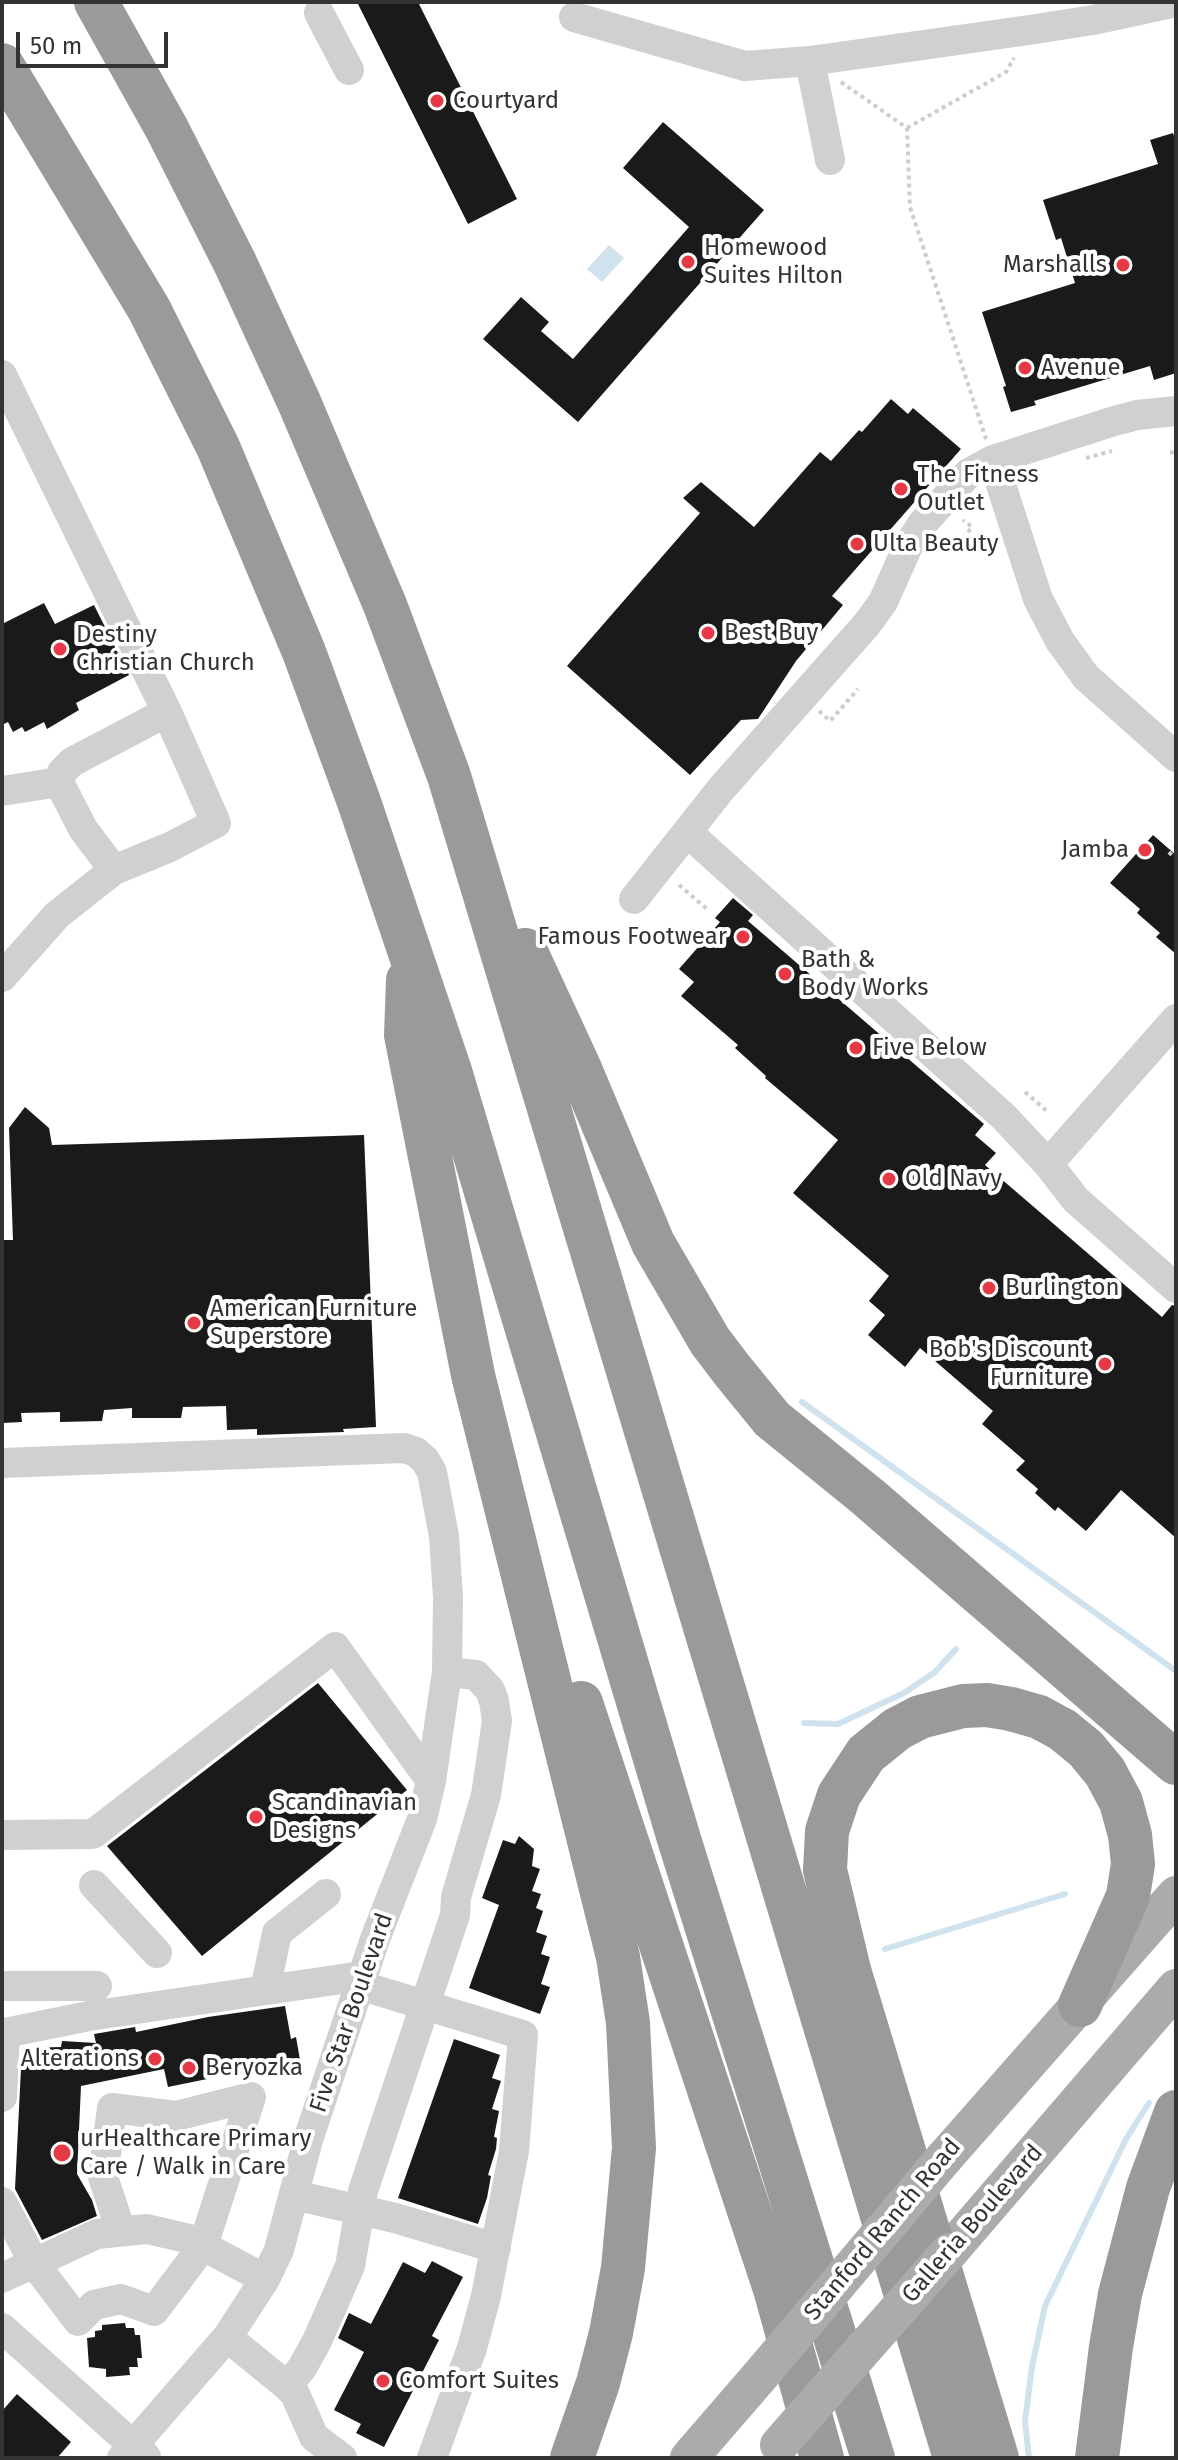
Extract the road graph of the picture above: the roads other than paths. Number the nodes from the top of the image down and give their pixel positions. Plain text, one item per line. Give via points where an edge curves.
1 (96, 2) edge
2 (1176, 2) edge
3 (319, 13) dead end
4 (1027, 16) edge
5 (574, 17) dead end
6 (810, 61) junction
7 (2, 65) edge
8 (349, 70) dead end
9 (830, 160) dead end
10 (2, 375) edge
11 (1176, 411) edge
12 (993, 460) junction
13 (167, 712) junction
14 (1176, 757) edge
15 (59, 782) junction
16 (2, 791) edge
17 (457, 802) junction
18 (687, 832) junction
19 (114, 870) junction
20 (634, 899) dead end
21 (409, 950) junction
22 (2, 977) edge
23 (1176, 1019) edge
24 (1048, 1164) junction
25 (1176, 1288) edge
26 (2, 1463) edge
27 (508, 1519) junction
28 (447, 1672) junction
29 (1176, 1763) edge
30 (431, 1781) junction
31 (2, 1835) edge
32 (94, 1885) dead end
33 (326, 1894) dead end
34 (1176, 1895) edge
35 (157, 1953) dead end
36 (361, 1980) junction
37 (2, 1986) edge
38 (97, 1986) dead end
39 (1176, 1988) edge
40 (265, 1990) junction
41 (425, 2005) junction
42 (1080, 2005) junction
43 (2, 2097) edge
44 (1176, 2112) edge
45 (294, 2195) junction
46 (2, 2202) edge
47 (360, 2210) junction
48 (121, 2231) junction
49 (203, 2246) junction
50 (496, 2248) junction
51 (34, 2263) junction
52 (2, 2278) edge
53 (265, 2279) junction
54 (2, 2328) edge
55 (227, 2337) junction
56 (287, 2386) junction
57 (774, 2452) edge
58 (134, 2454) edge
59 (342, 2458) edge
60 (432, 2458) edge
61 (572, 2458) edge
62 (689, 2458) edge
63 (822, 2458) edge
64 (873, 2458) edge
65 (955, 2458) edge
66 (997, 2458) edge
67 (1097, 2458) edge

1 - 17 highway via 167,129 299,402 385,605
2 - 4 street
3 - 8 street
4 - 6 street
5 - 6 street via 745,66
6 - 9 street
7 - 21 highway via 149,309 218,447 309,666
10 - 13 street
11 - 12 street via 1137,415
12 - 14 street via 1038,599 1060,641 1086,677
12 - 18 street via 969,473 922,524 867,624
13 - 15 street via 72,762
13 - 19 street via 216,823
15 - 16 street
15 - 19 street via 83,829
17 - 29 highway via 653,1243 710,1341 772,1419
17 - 65 highway
18 - 20 street
18 - 24 street via 924,1043
19 - 22 street via 57,915
21 - 27 highway via 406,1035 473,1375
21 - 64 highway
23 - 24 street
24 - 25 street via 1076,1200
26 - 28 street, Five Star Boulevard via 404,1448 416,1452 432,1472 444,1536
27 - 61 highway via 618,1957 628,2023 634,2148 623,2268 598,2383
27 - 63 highway via 550,1612 644,1886 775,2289
28 - 30 street, Five Star Boulevard
28 - 41 street via 476,1675 494,1701 497,1721 480,1820
30 - 31 street via 335,1647 93,1834
30 - 36 street, Five Star Boulevard via 422,1819
32 - 35 street
33 - 40 street via 277,1933
34 - 42 main road
36 - 40 street
36 - 41 street
36 - 45 street, Five Star Boulevard
37 - 38 street
39 - 57 main road, Galleria Boulevard, bridge
40 - 43 street via 5,2033
41 - 47 street
41 - 50 street via 523,2035 514,2151
42 - 62 main road, Stanford Ranch Road, bridge
42 - 66 highway via 1128,1896 1133,1864 1121,1802 1105,1772 1063,1730 1011,1709 963,1706 897,1729 866,1754 839,1795 827,1831 825,1870 853,1985
44 - 67 highway via 1148,2188 1120,2294
45 - 47 street
45 - 53 street, Five Star Boulevard
46 - 51 street
47 - 50 street
47 - 56 street via 340,2294 302,2368
48 - 49 street via 147,2229
48 - 49 street via 103,2177 112,2108 176,2116 251,2097
48 - 51 street via 97,2234
49 - 51 street via 154,2311 121,2299 94,2305 78,2321
49 - 53 street
50 - 60 street via 472,2348
51 - 52 street
53 - 55 street, Five Star Boulevard
54 - 58 street
55 - 56 street
55 - 58 street, Five Star Boulevard
56 - 59 street via 314,2437

